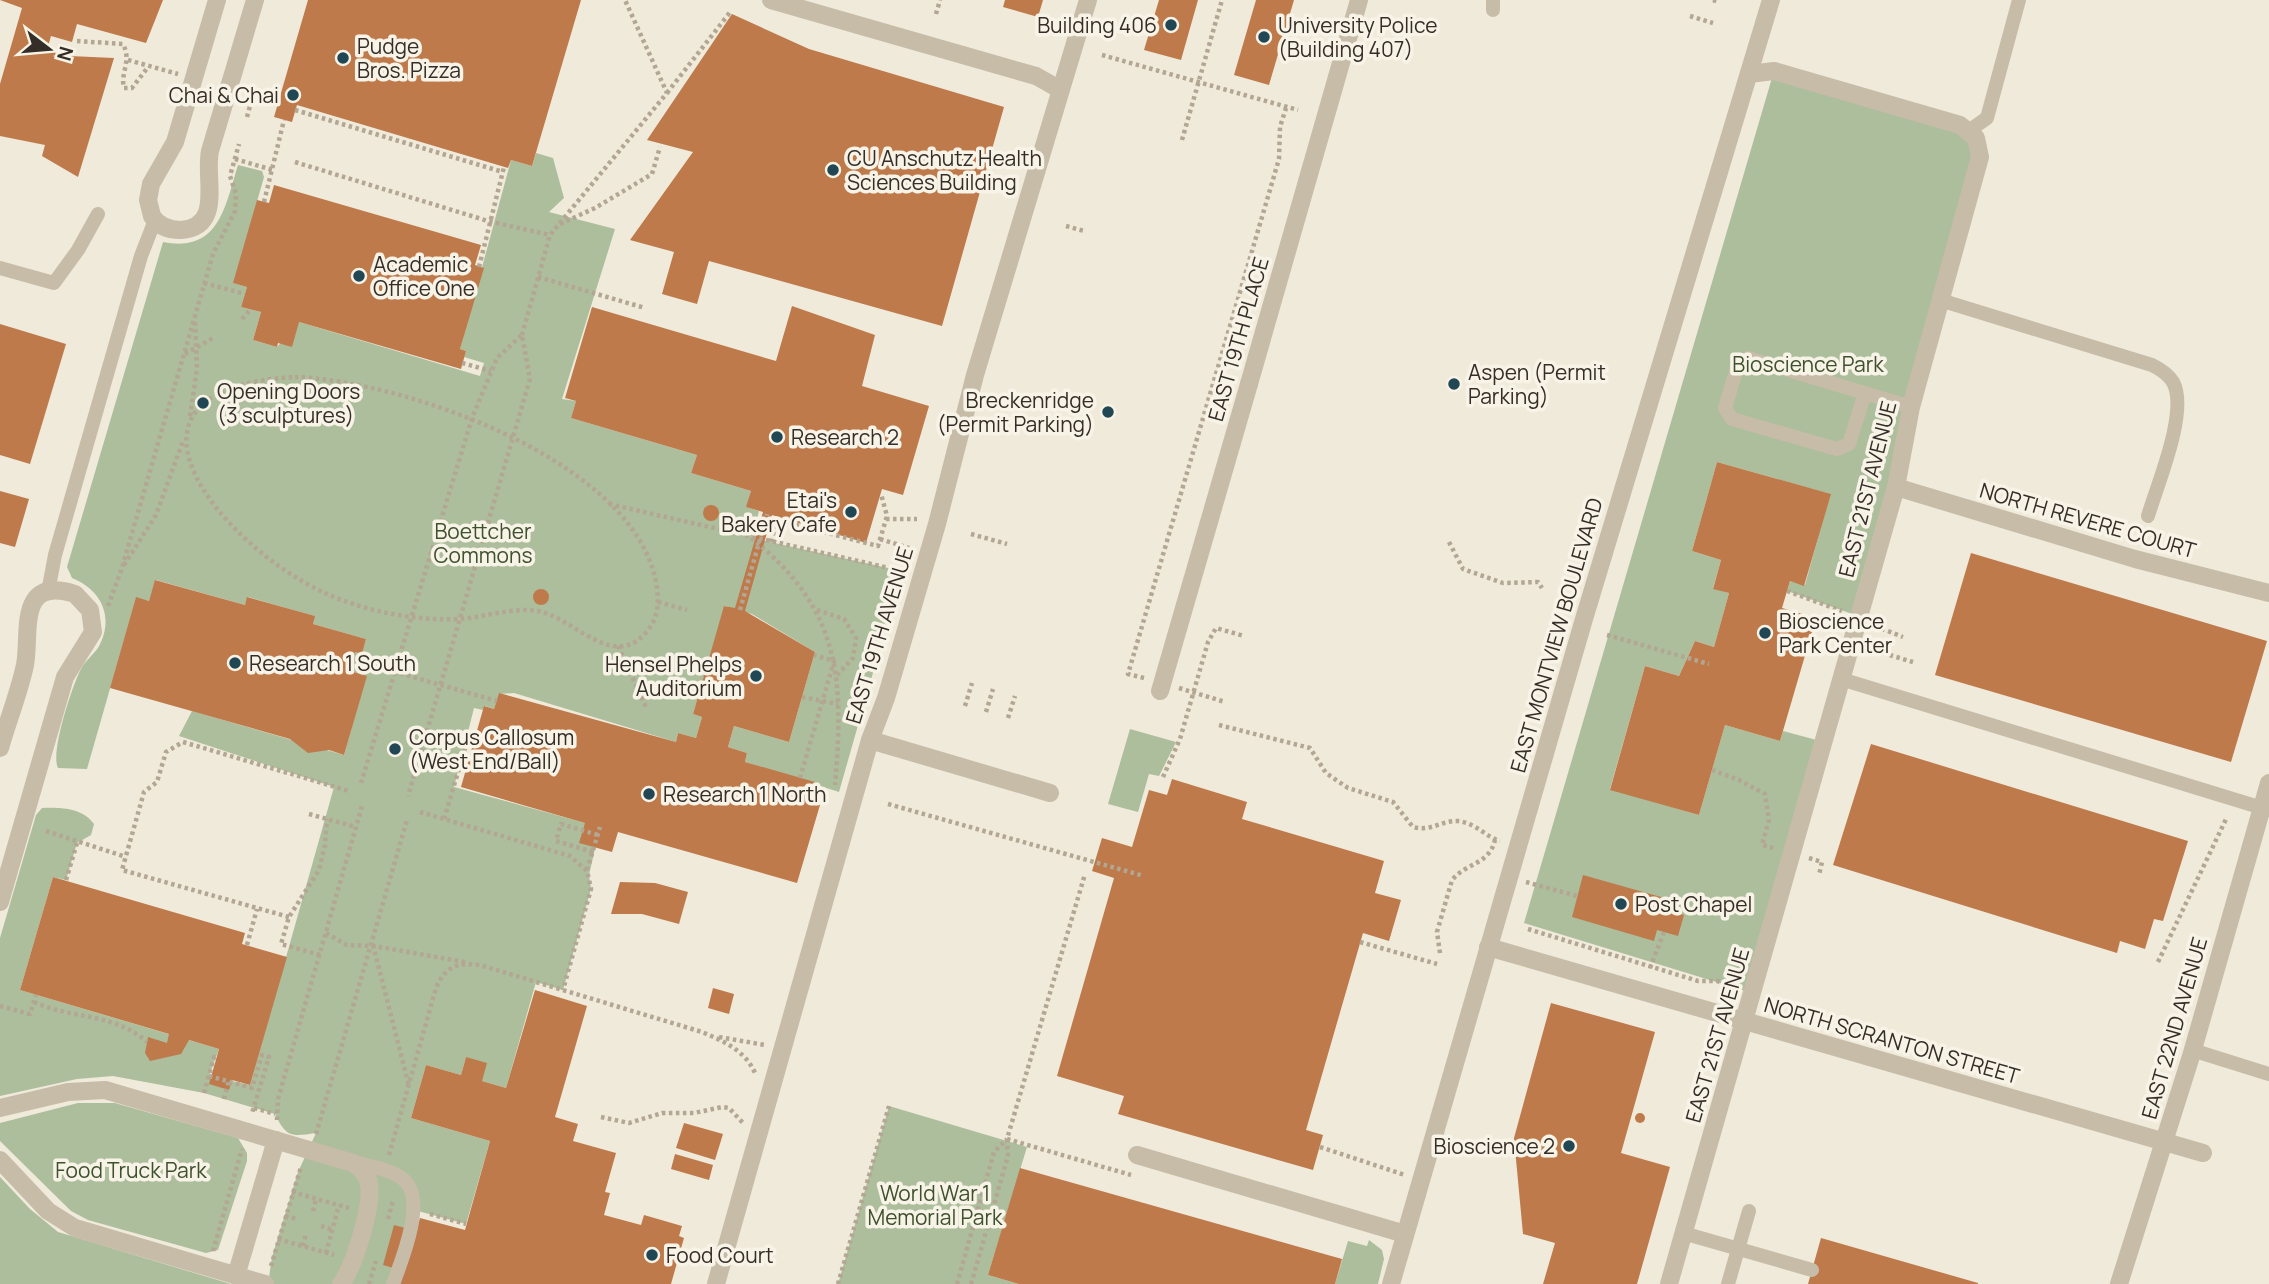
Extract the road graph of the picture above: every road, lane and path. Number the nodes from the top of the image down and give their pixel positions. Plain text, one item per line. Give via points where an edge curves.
1 (217, 0) edge
2 (255, 0) edge
3 (625, 0) edge
4 (771, 0) edge
5 (940, 0) edge
6 (1088, 0) edge
7 (1222, 0) edge
8 (1359, 0) edge
9 (1771, 0) edge
10 (2019, 0) edge
11 (731, 11) dead end
12 (936, 14) dead end
13 (1690, 16) dead end
14 (1713, 23) dead end
15 (77, 41) dead end
16 (1102, 55) dead end
17 (128, 60) junction
18 (148, 67) junction
19 (1749, 74) junction
20 (182, 75) dead end
21 (1198, 83) junction
22 (1059, 89) junction
23 (242, 92) dead end
24 (667, 93) junction
25 (253, 95) junction
26 (277, 105) dead end
27 (1286, 108) junction
28 (296, 110) dead end
29 (1298, 110) dead end
30 (247, 117) dead end
31 (284, 120) dead end
32 (1970, 130) junction
33 (1182, 140) dead end
34 (239, 144) dead end
35 (660, 147) dead end
36 (235, 159) junction
37 (295, 162) dead end
38 (273, 170) junction
39 (264, 202) dead end
40 (98, 214) dead end
41 (155, 220) junction
42 (488, 220) junction
43 (559, 224) junction
44 (1066, 226) dead end
45 (1084, 231) dead end
46 (550, 235) junction
47 (480, 267) dead end
48 (0, 268) edge
49 (538, 277) junction
50 (204, 283) junction
51 (245, 294) dead end
52 (1940, 300) junction
53 (645, 308) dead end
54 (251, 309) dead end
55 (194, 316) junction
56 (242, 319) dead end
57 (522, 335) junction
58 (213, 338) dead end
59 (197, 347) junction
60 (184, 354) junction
61 (462, 363) dead end
62 (491, 372) junction
63 (1865, 393) junction
64 (1910, 407) junction
65 (472, 418) junction
66 (187, 427) junction
67 (513, 438) junction
68 (1896, 487) junction
69 (880, 494) dead end
70 (608, 504) junction
71 (767, 513) dead end
72 (2148, 516) dead end
73 (886, 518) junction
74 (917, 519) dead end
75 (971, 534) dead end
76 (751, 538) junction
77 (880, 539) junction
78 (771, 542) junction
79 (1449, 542) dead end
80 (1007, 544) dead end
81 (909, 548) dead end
82 (122, 569) junction
83 (902, 571) dead end
84 (1542, 588) dead end
85 (48, 592) junction
86 (2269, 593) edge
87 (658, 602) junction
88 (110, 605) dead end
89 (687, 610) dead end
90 (740, 610) dead end
91 (816, 610) junction
92 (410, 616) junction
93 (460, 619) junction
94 (1889, 633) dead end
95 (1607, 635) dead end
96 (1244, 636) dead end
97 (1903, 637) dead end
98 (618, 646) junction
99 (1883, 653) dead end
100 (814, 655) dead end
101 (353, 660) dead end
102 (834, 661) junction
103 (1913, 662) dead end
104 (1709, 664) dead end
105 (1128, 674) dead end
106 (836, 677) junction
107 (1841, 678) junction
108 (972, 683) dead end
109 (993, 689) dead end
110 (1160, 691) dead end
111 (802, 696) dead end
112 (1015, 696) dead end
113 (497, 701) dead end
114 (822, 702) junction
115 (838, 704) junction
116 (965, 706) dead end
117 (646, 707) dead end
118 (986, 712) dead end
119 (1008, 718) dead end
120 (1219, 725) dead end
121 (468, 735) dead end
122 (870, 740) junction
123 (0, 748) edge
124 (1712, 770) dead end
125 (1163, 777) dead end
126 (800, 778) dead end
127 (361, 783) dead end
128 (2269, 783) edge
129 (835, 787) dead end
130 (349, 792) dead end
131 (1050, 793) dead end
132 (408, 796) dead end
133 (888, 804) dead end
134 (362, 806) dead end
135 (2266, 809) edge
136 (421, 812) dead end
137 (309, 814) dead end
138 (2227, 817) dead end
139 (327, 819) junction
140 (444, 819) junction
141 (407, 820) dead end
142 (356, 827) junction
143 (600, 827) dead end
144 (46, 831) dead end
145 (598, 835) junction
146 (76, 843) junction
147 (593, 852) junction
148 (1793, 854) junction
149 (126, 856) junction
150 (587, 871) junction
151 (1085, 874) dead end
152 (1819, 875) dead end
153 (1144, 876) dead end
154 (1509, 877) junction
155 (66, 880) dead end
156 (1577, 896) dead end
157 (0, 902) edge
158 (257, 909) junction
159 (289, 917) junction
160 (1528, 929) dead end
161 (1664, 932) dead end
162 (326, 933) junction
163 (1360, 942) dead end
164 (372, 944) junction
165 (247, 945) dead end
166 (1488, 947) junction
167 (1440, 953) dead end
168 (320, 955) junction
169 (2158, 962) dead end
170 (1437, 964) dead end
171 (480, 965) junction
172 (1650, 967) junction
173 (563, 990) junction
174 (1752, 993) junction
175 (36, 995) dead end
176 (34, 1002) junction
177 (0, 1006) edge
178 (1744, 1021) junction
179 (713, 1037) junction
180 (147, 1042) dead end
181 (773, 1047) dead end
182 (2192, 1050) junction
183 (217, 1058) dead end
184 (2269, 1074) edge
185 (209, 1076) junction
186 (756, 1078) dead end
187 (229, 1080) junction
188 (409, 1086) junction
189 (204, 1093) dead end
190 (224, 1099) dead end
191 (889, 1106) dead end
192 (0, 1108) edge
193 (254, 1108) junction
194 (601, 1117) dead end
195 (743, 1124) dead end
196 (247, 1131) junction
197 (317, 1133) dead end
198 (1007, 1139) junction
199 (275, 1140) junction
200 (2164, 1142) junction
201 (1320, 1147) dead end
202 (2203, 1153) dead end
203 (389, 1155) dead end
204 (1137, 1155) dead end
205 (344, 1159) junction
206 (0, 1160) edge
207 (1380, 1165) dead end
208 (316, 1199) junction
209 (313, 1211) dead end
210 (1749, 1211) dead end
211 (285, 1216) junction
212 (976, 1216) junction
213 (297, 1219) dead end
214 (990, 1220) junction
215 (1003, 1223) dead end
216 (321, 1226) dead end
217 (332, 1230) junction
218 (1684, 1233) junction
219 (306, 1234) dead end
220 (1405, 1234) junction
221 (278, 1239) junction
222 (303, 1246) junction
223 (1739, 1249) junction
224 (214, 1269) junction
225 (1812, 1270) dead end
226 (236, 1276) junction
227 (268, 1277) edge
228 (341, 1284) edge
229 (393, 1284) edge
230 (716, 1284) edge
231 (838, 1284) edge
232 (957, 1284) edge
233 (971, 1284) edge
234 (1391, 1284) edge
235 (1669, 1284) edge
236 (1728, 1284) edge
237 (2119, 1284) edge

1 - 41 street via 175,142 151,184 149,207
2 - 41 street via 210,151 208,213 185,229 168,228
3 - 24 path
4 - 22 street via 1036,76
5 - 12 path
6 - 22 street, EAST 19TH AVENUE
7 - 21 path
8 - 110 street, EAST 19TH PLACE
9 - 19 street, EAST MONTVIEW BOULEVARD
10 - 32 lane via 1987,117
11 - 24 path
13 - 14 path
15 - 17 path via 123,44
16 - 21 path
17 - 18 path
17 - 18 path via 124,88 132,88
18 - 20 path
19 - 32 street via 1774,71
19 - 154 street, EAST MONTVIEW BOULEVARD
21 - 27 path
21 - 33 path
22 - 122 street, EAST 19TH AVENUE via 929,551
23 - 25 path
24 - 43 path
25 - 26 path
25 - 30 path
27 - 29 path
27 - 105 path via 1279,159
28 - 42 path via 503,170
31 - 38 path
32 - 52 street, EAST 21ST AVENUE via 1979,148 1979,170
34 - 36 path
35 - 43 path via 652,174
36 - 38 path
36 - 50 path via 230,176 235,211 218,239
37 - 42 path
38 - 39 path
40 - 48 lane via 54,283
41 - 85 lane via 66,516
42 - 46 path
42 - 47 path
43 - 46 path
44 - 45 path
46 - 49 path
49 - 53 path
49 - 57 path
50 - 51 path
50 - 55 path
52 - 64 street, EAST 21ST AVENUE
52 - 72 lane via 2164,372 2179,403
54 - 56 path
55 - 59 path
55 - 60 path
57 - 62 path via 497,358
57 - 67 path via 530,379
58 - 59 path
59 - 60 path
59 - 66 path via 195,396
60 - 82 path
61 - 62 path
62 - 65 path
63 - 63 lane via 1748,358 1738,364 1725,408 1732,419 1837,449 1849,444
63 - 64 lane
64 - 68 street, EAST 21ST AVENUE
65 - 66 path via 368,385 295,377 253,382 212,396 195,411
65 - 67 path
65 - 92 path
66 - 82 path via 156,515
66 - 92 path via 188,458 200,486 252,544 278,566 326,593 378,611
67 - 70 path via 564,468
67 - 93 path
68 - 86 street, NORTH REVERE COURT via 2135,559
68 - 107 street, EAST 21ST AVENUE
69 - 73 path
70 - 76 path
70 - 87 path via 649,557
71 - 90 path, bridge
73 - 74 path
73 - 77 path
75 - 80 path
76 - 78 path
76 - 91 path via 782,564
77 - 78 path via 878,546 777,520
77 - 81 path
78 - 83 path
79 - 84 path via 1463,569 1503,583 1538,582
82 - 88 path
85 - 123 street via 27,614 25,665
85 - 157 street via 68,592 83,600 92,615 93,632 65,677
87 - 89 path
87 - 98 path via 646,633
91 - 102 path
91 - 106 path via 844,619 856,638 853,658
92 - 93 path
92 - 127 path
93 - 98 path via 539,611 593,640
93 - 132 path
94 - 97 path
95 - 104 path
96 - 125 path via 1216,628
98 - 117 path
99 - 103 path
100 - 102 path
101 - 113 path, bridge
102 - 106 path
102 - 114 path
106 - 115 path
107 - 135 lane
107 - 148 street, EAST 21ST AVENUE
108 - 116 path
109 - 118 path
111 - 114 path
112 - 119 path
114 - 115 path
114 - 126 path
115 - 129 path
120 - 167 path via 1310,748 1326,773 1348,788 1393,802 1413,827 1430,829 1455,821 1489,833 1494,840 1492,851 1452,880 1437,932
121 - 140 path
122 - 131 street
122 - 230 street, EAST 19TH AVENUE
124 - 148 path via 1765,794 1769,820 1762,845
128 - 135 street, EAST 22ND AVENUE
130 - 149 path via 183,742 166,752 157,782 144,792
133 - 153 path
134 - 142 path
135 - 182 street, EAST 22ND AVENUE
136 - 140 path
137 - 139 path
138 - 169 path
139 - 142 path
139 - 159 path via 319,870
140 - 150 path via 570,856
141 - 164 path
142 - 162 path
143 - 145 path
144 - 146 path
145 - 147 path
145 - 147 path via 561,824 556,841
146 - 149 path
146 - 155 path
147 - 150 path
148 - 152 path via 1822,862
148 - 174 street, EAST 21ST AVENUE
149 - 158 path via 122,870
150 - 173 path via 590,893
151 - 198 path
154 - 156 path
154 - 166 street, EAST MONTVIEW BOULEVARD
158 - 159 path
158 - 165 path
159 - 168 path via 281,944
160 - 172 path
161 - 172 path
162 - 164 path via 347,945
162 - 168 path
163 - 170 path
164 - 171 path
164 - 188 path
164 - 197 path
166 - 178 street, NORTH SCRANTON STREET
166 - 220 street, EAST MONTVIEW BOULEVARD
168 - 193 path via 275,1114
171 - 173 path
171 - 188 path via 453,966 440,978
172 - 174 path via 1698,981 1731,984
173 - 179 path
174 - 178 street, EAST 21ST AVENUE
175 - 176 path
176 - 177 path via 30,1014
176 - 180 path via 66,1014 112,1021
178 - 200 street, NORTH SCRANTON STREET
178 - 218 street, EAST 21ST AVENUE
179 - 181 path
179 - 186 path via 744,1056
182 - 184 lane
182 - 200 street, EAST 22ND AVENUE
183 - 185 path
185 - 187 path
185 - 189 path
187 - 190 path
187 - 193 path via 253,1088 262,1055 269,1057
188 - 203 path
191 - 231 path
192 - 196 street via 68,1092 105,1090
193 - 196 path
194 - 195 path via 629,1123 662,1113 722,1107 729,1108
196 - 199 street
196 - 224 path via 212,1253
198 - 212 path via 994,1152
198 - 214 path via 1008,1156
199 - 205 street
199 - 226 street
200 - 202 street, NORTH SCRANTON STREET
200 - 237 street, EAST 22ND AVENUE
201 - 207 path
204 - 220 street
205 - 228 street via 363,1171 370,1193
205 - 229 lane via 394,1174 412,1191 412,1219
206 - 224 street via 64,1223
208 - 209 path
208 - 211 path via 292,1192
208 - 217 path via 340,1205
210 - 223 lane
211 - 213 path
211 - 221 path
212 - 214 path
212 - 232 path
214 - 215 path
214 - 233 path
216 - 217 path
217 - 222 path via 326,1253
218 - 223 lane
218 - 235 street, EAST 21ST AVENUE
219 - 222 path
220 - 234 street, EAST MONTVIEW BOULEVARD
221 - 222 path
221 - 227 path
223 - 225 lane
223 - 236 lane
224 - 226 street
226 - 227 street

